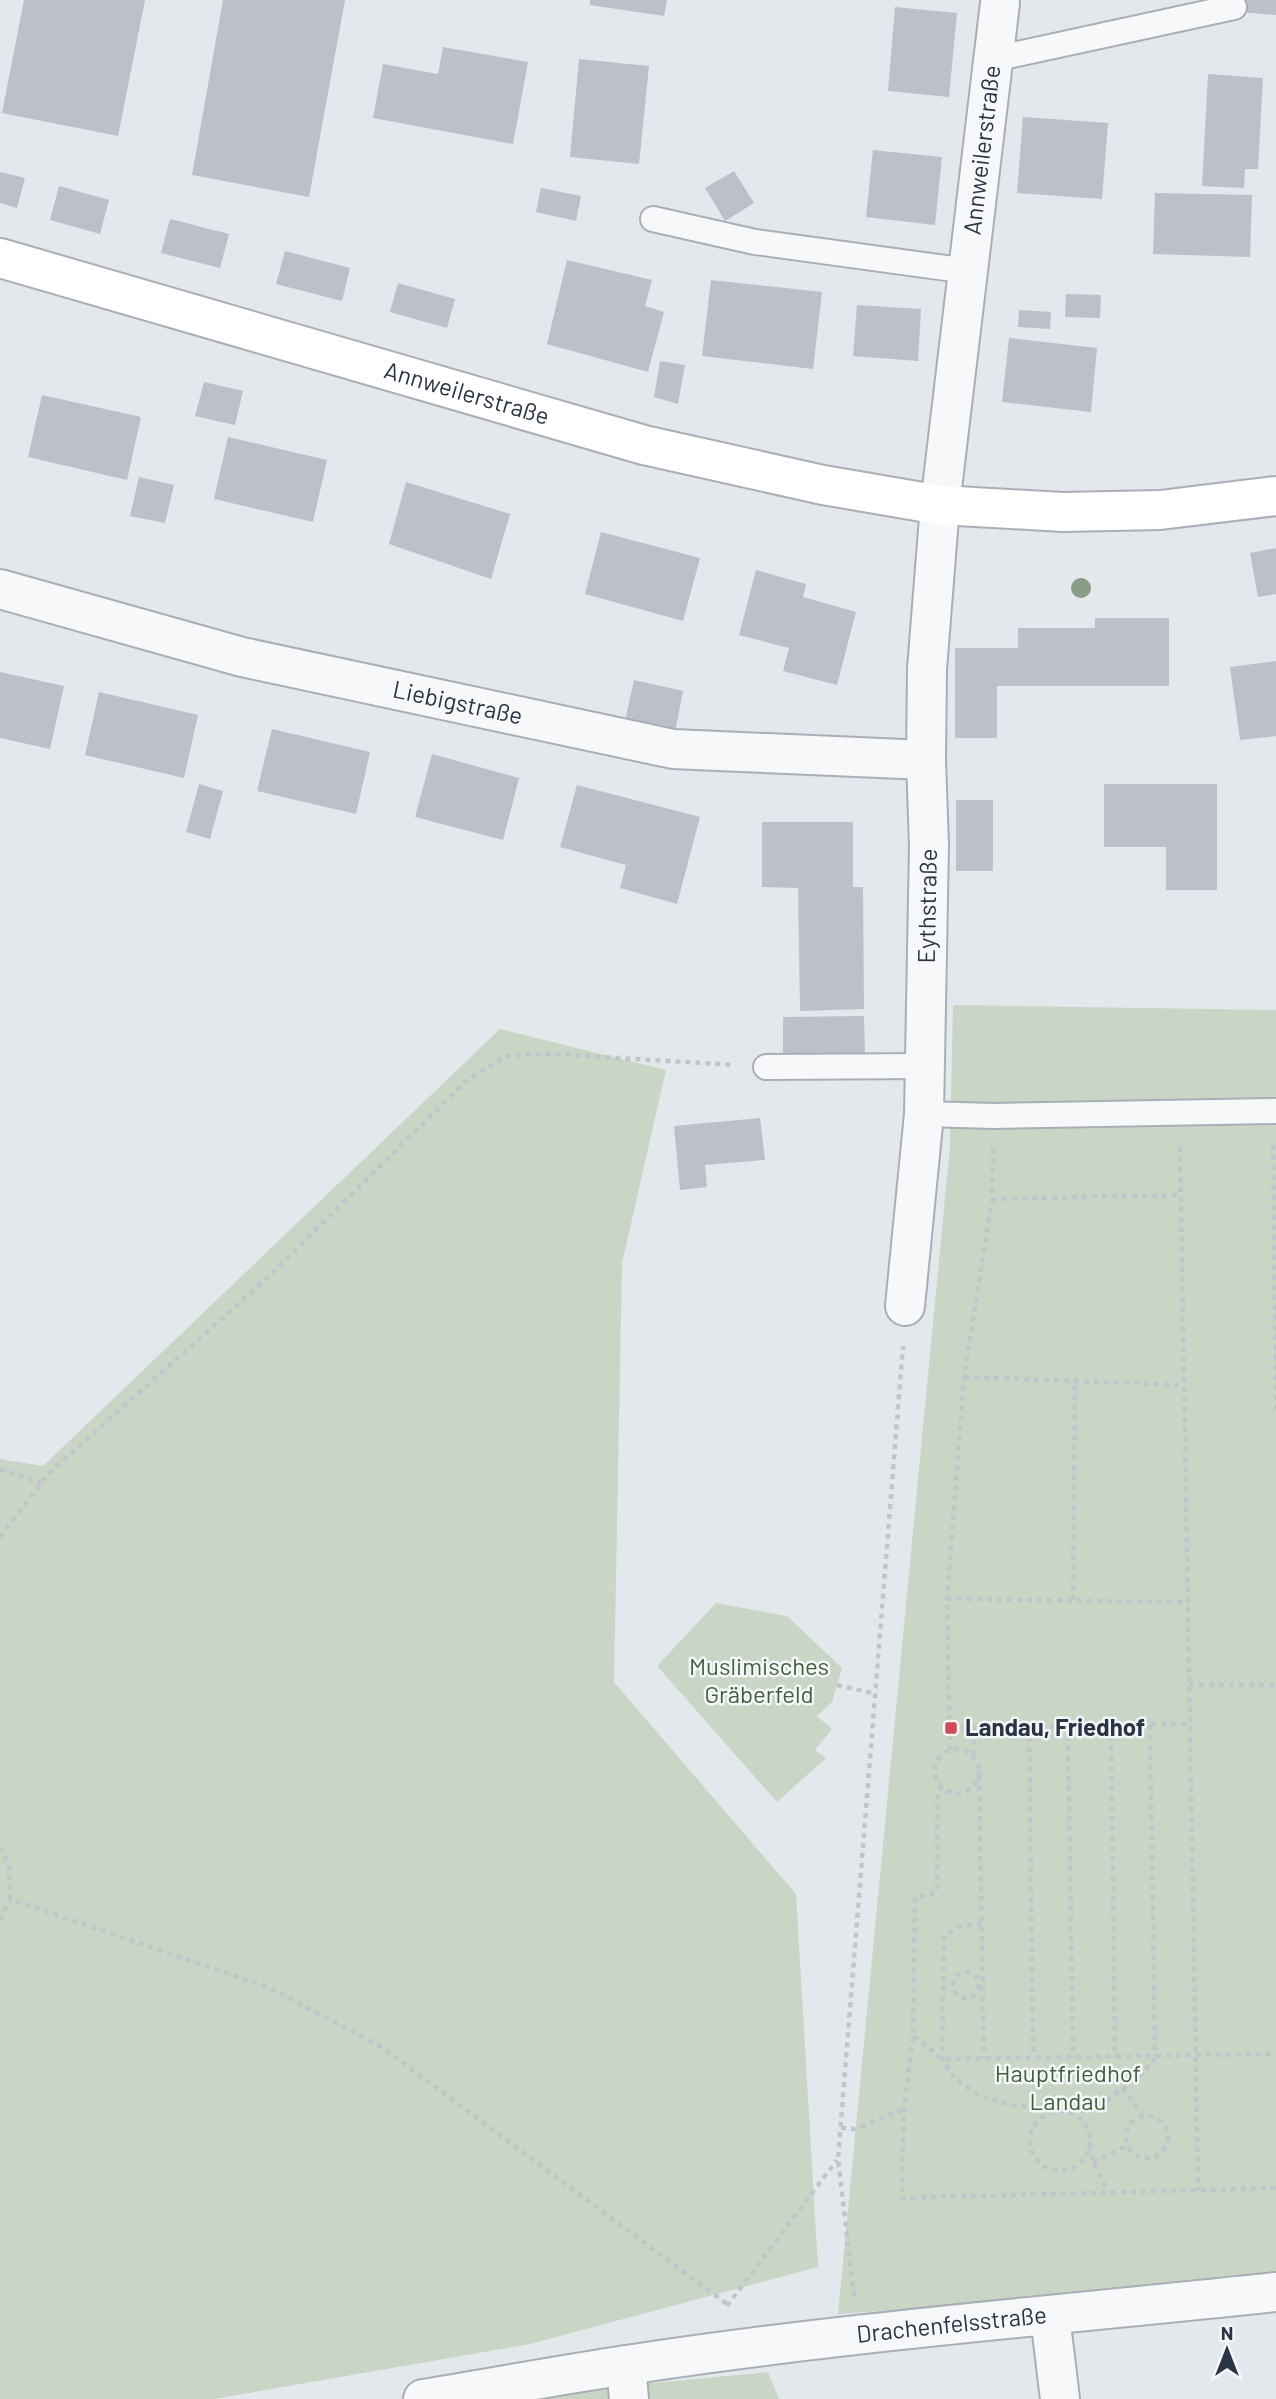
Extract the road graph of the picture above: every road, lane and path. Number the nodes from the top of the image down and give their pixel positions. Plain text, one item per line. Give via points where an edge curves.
1 (1000, 3) dead end
2 (1234, 7) dead end
3 (994, 60) junction
4 (653, 219) dead end
5 (0, 258) edge
6 (968, 271) junction
7 (1276, 496) edge
8 (940, 505) junction
9 (0, 589) edge
10 (926, 760) junction
11 (926, 1066) junction
12 (765, 1067) joint
13 (1179, 1111) junction
14 (1274, 1111) edge
15 (924, 1114) junction
16 (994, 1116) junction
17 (1181, 1195) junction
18 (992, 1199) junction
19 (905, 1306) joint
20 (964, 1377) junction
21 (1075, 1381) junction
22 (1184, 1385) junction
23 (1276, 1396) edge
24 (1276, 1414) edge
25 (0, 1469) edge
26 (42, 1483) junction
27 (0, 1537) edge
28 (947, 1599) junction
29 (1073, 1600) junction
30 (1188, 1602) junction
31 (837, 1685) dead end
32 (1189, 1685) junction
33 (1276, 1685) edge
34 (876, 1694) junction
35 (1190, 1724) junction
36 (1150, 1725) junction
37 (1068, 1726) junction
38 (1111, 1726) junction
39 (1029, 1727) junction
40 (951, 1728) junction
41 (974, 1728) junction
42 (950, 1750) junction
43 (973, 1755) junction
44 (979, 1776) junction
45 (941, 1785) junction
46 (0, 1846) edge
47 (10, 1899) junction
48 (0, 1920) edge
49 (982, 1924) junction
50 (981, 1983) junction
51 (944, 1986) junction
52 (953, 1986) junction
53 (913, 2035) junction
54 (1276, 2054) edge
55 (1196, 2055) junction
56 (1073, 2056) junction
57 (1115, 2056) junction
58 (1156, 2056) junction
59 (1033, 2057) junction
60 (984, 2058) junction
61 (942, 2059) junction
62 (1123, 2088) junction
63 (904, 2109) junction
64 (1059, 2110) junction
65 (1069, 2112) junction
66 (1143, 2116) junction
67 (841, 2128) junction
68 (1090, 2144) junction
69 (1128, 2146) junction
70 (838, 2159) junction
71 (1093, 2162) junction
72 (1276, 2188) edge
73 (1198, 2190) junction
74 (1109, 2193) junction
75 (1276, 2292) edge
76 (727, 2304) junction
77 (1050, 2316) junction
78 (859, 2335) junction
79 (716, 2353) junction
80 (628, 2382) edge
81 (422, 2399) edge
82 (1060, 2399) edge

1 - 3 street, Annweilerstraße
2 - 3 lane
3 - 6 street, Annweilerstraße
4 - 6 lane via 755,242
5 - 8 street, Annweilerstraße via 644,445 823,485
6 - 8 street, Annweilerstraße
7 - 8 street, Annweilerstraße via 1160,510 1094,512
8 - 10 street, Eythstraße via 927,669
9 - 10 street, Liebigstraße via 242,657 673,750
10 - 11 street, Eythstraße
11 - 12 lane
11 - 15 street, Eythstraße
12 - 26 path via 552,1054 505,1056 465,1082 265,1280
13 - 14 lane
13 - 16 lane
13 - 17 path
14 - 23 path
15 - 16 lane
15 - 19 street, Eythstraße
16 - 18 path
17 - 18 path
17 - 22 path
18 - 20 path
19 - 34 path
20 - 21 path
20 - 28 path
21 - 22 path
21 - 29 path
22 - 30 path
23 - 24 path
25 - 26 path
26 - 27 path
28 - 29 path
28 - 40 path
29 - 30 path
30 - 32 path
31 - 34 path
32 - 33 path
32 - 35 path
34 - 67 path
35 - 36 path
35 - 55 path
36 - 38 path
36 - 58 path
37 - 38 path
37 - 39 path
37 - 56 path
38 - 57 path
39 - 41 path
39 - 59 path
40 - 41 path
40 - 42 path
41 - 43 path
42 - 43 path via 962,1749
42 - 45 path via 936,1765
43 - 44 path
44 - 45 path via 966,1791 952,1792
44 - 49 path
45 - 53 path via 937,1892 915,1898
46 - 47 path via 9,1867
47 - 48 path
47 - 76 path via 270,1988 380,2046
49 - 50 path
49 - 51 path via 962,1925 944,1938
50 - 52 path via 971,1973 962,1972
50 - 52 path via 967,1998
50 - 60 path
51 - 52 path
51 - 61 path
53 - 61 path
53 - 63 path
54 - 55 path
55 - 58 path
55 - 73 path
56 - 57 path
56 - 59 path
57 - 58 path
58 - 62 path
59 - 60 path
60 - 61 path
61 - 64 path via 956,2080 979,2095 1013,2106
62 - 65 path via 1092,2111
62 - 66 path
63 - 67 path via 855,2129
63 - 74 path via 902,2198
64 - 65 path
64 - 68 path via 1041,2116 1031,2132 1029,2141 1036,2159 1062,2171 1081,2163
65 - 68 path via 1085,2124
66 - 69 path via 1128,2127
66 - 69 path via 1163,2122 1168,2143 1152,2158 1138,2156
67 - 70 path
68 - 71 path
69 - 71 path
70 - 76 path
70 - 78 path
71 - 74 path
72 - 73 path
73 - 74 path
75 - 77 street, Drachenfelsstraße
76 - 79 path
77 - 78 street, Drachenfelsstraße
77 - 82 street
78 - 79 street, Drachenfelsstraße
79 - 80 street, Drachenfelsstraße
80 - 81 street, Drachenfelsstraße

